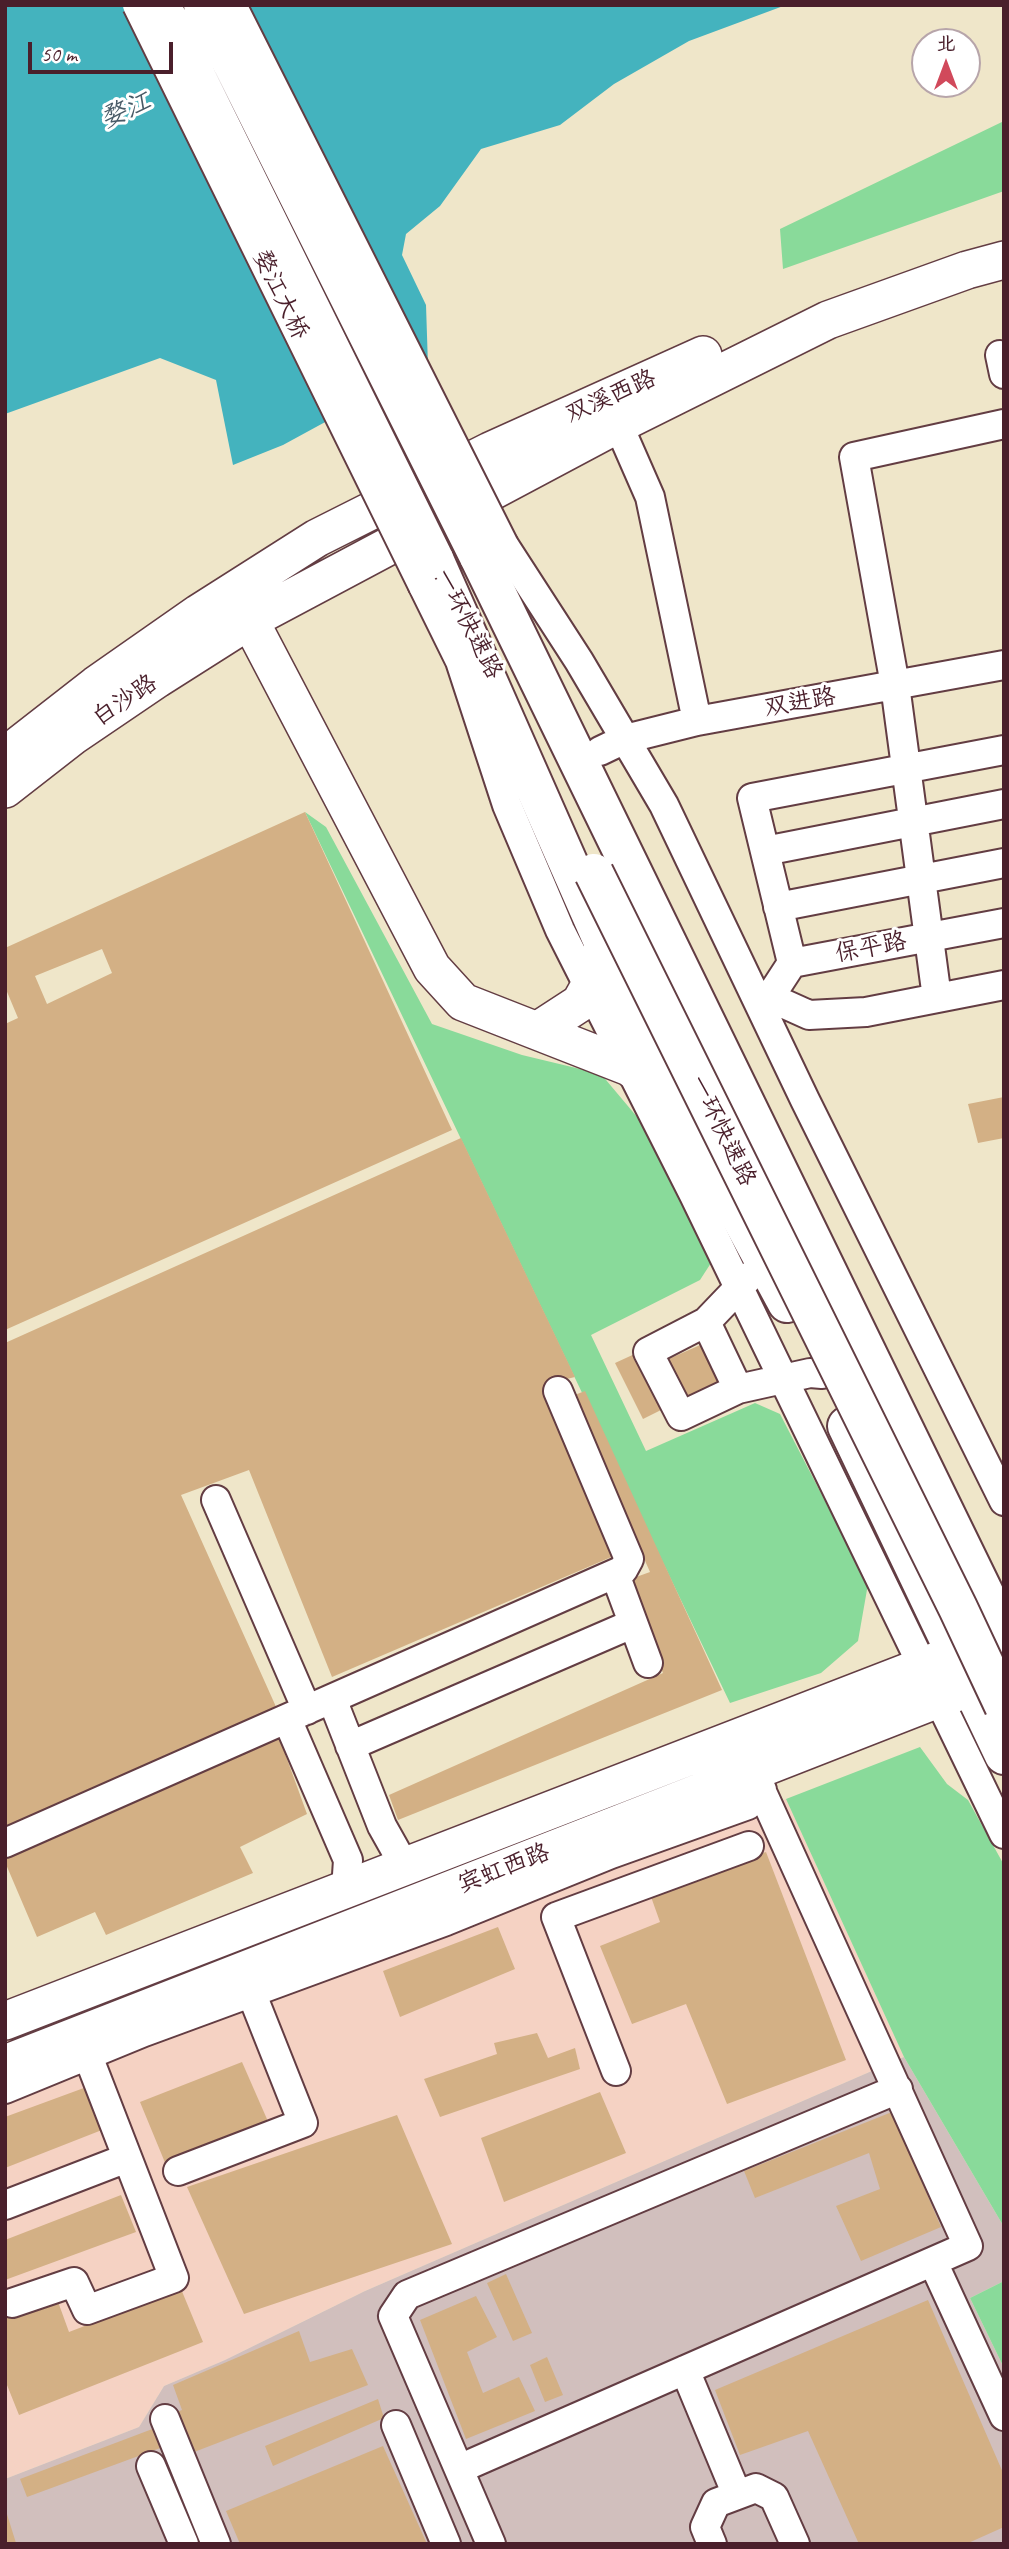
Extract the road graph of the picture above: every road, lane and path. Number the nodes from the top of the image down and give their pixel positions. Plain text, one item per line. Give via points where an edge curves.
1 (137, 5) edge
2 (161, 5) edge
3 (203, 5) edge
4 (232, 5) edge
5 (1004, 237) edge
6 (1004, 260) edge
7 (612, 412) junction
8 (1004, 424) edge
9 (491, 550) junction
10 (429, 572) junction
11 (243, 605) junction
12 (1004, 665) edge
13 (895, 685) junction
14 (697, 721) junction
15 (612, 745) junction
16 (1004, 750) edge
17 (5, 756) edge
18 (905, 768) junction
19 (5, 789) edge
20 (1004, 804) edge
21 (912, 821) junction
22 (765, 851) junction
23 (1004, 863) edge
24 (919, 880) junction
25 (778, 907) junction
26 (1004, 923) edge
27 (927, 937) junction
28 (604, 944) junction
29 (792, 963) junction
30 (1004, 985) edge
31 (589, 988) junction
32 (937, 998) junction
33 (766, 1003) junction
34 (537, 1031) junction
35 (629, 1067) junction
36 (676, 1098) junction
37 (752, 1274) junction
38 (706, 1322) junction
39 (822, 1374) junction
40 (783, 1379) junction
41 (738, 1389) junction
42 (558, 1391) dead end
43 (216, 1500) dead end
44 (1004, 1501) edge
45 (615, 1574) junction
46 (1004, 1584) edge
47 (632, 1624) junction
48 (1004, 1634) edge
49 (648, 1664) dead end
50 (966, 1682) edge
51 (309, 1709) junction
52 (350, 1746) junction
53 (1004, 1755) edge
54 (757, 1781) junction
55 (1004, 1834) edge
56 (5, 1843) edge
57 (749, 1846) dead end
58 (584, 1852) junction
59 (405, 1867) junction
60 (346, 1890) junction
61 (603, 1900) junction
62 (247, 1982) junction
63 (5, 2021) edge
64 (84, 2045) junction
65 (8, 2062) edge
66 (617, 2071) dead end
67 (898, 2089) junction
68 (127, 2158) junction
69 (178, 2171) dead end
70 (5, 2205) edge
71 (933, 2262) junction
72 (12, 2303) dead end
73 (685, 2370) junction
74 (1004, 2416) edge
75 (165, 2419) dead end
76 (396, 2425) dead end
77 (152, 2466) dead end
78 (459, 2469) junction
79 (737, 2496) junction
80 (184, 2544) edge
81 (216, 2544) edge
82 (446, 2544) edge
83 (491, 2544) edge
84 (712, 2544) edge
85 (795, 2544) edge

1 - 10 street, 婺江大桥, bridge
2 - 10 highway, 婺江大桥, bridge
3 - 9 highway, bridge
4 - 9 street, bridge
5 - 7 main road, 双溪西路 via 838,294
6 - 7 main road, 双溪西路 via 828,320
7 - 11 main road, 双溪西路 via 490,451 317,538
7 - 14 street via 650,496
8 - 13 street via 854,457
9 - 15 highway
9 - 48 highway, 一环快速路 via 632,868
10 - 28 highway
10 - 31 street via 507,805
10 - 50 highway, 一环快速路, bridge via 594,873 958,1608
11 - 17 main road, 白沙路 via 96,685
11 - 19 main road, 白沙路 via 157,679
11 - 34 main road via 432,968 463,1002
12 - 13 street, 双进路
13 - 14 street, 双进路
13 - 18 street
14 - 15 street, 双进路
15 - 33 street via 664,805
15 - 46 highway
16 - 18 street
18 - 21 street
18 - 22 street via 752,798
20 - 21 street
21 - 22 street
21 - 24 street
22 - 25 street
23 - 24 street
24 - 25 street
24 - 27 street
25 - 29 street
26 - 27 street, 保平路
27 - 29 street, 保平路
27 - 32 street
28 - 31 main road
28 - 36 highway
29 - 33 street
30 - 32 street
31 - 34 main road via 580,1003
31 - 35 street
32 - 33 street via 866,1012 808,1015
33 - 44 street
34 - 35 main road
35 - 36 main road
35 - 37 street
36 - 37 highway
37 - 38 street
37 - 39 highway
37 - 40 street
38 - 41 street
38 - 41 street via 648,1352 681,1416
39 - 40 street
39 - 50 highway
40 - 41 street
40 - 50 street
42 - 45 street via 629,1559
43 - 51 street
45 - 47 street
45 - 51 street
47 - 49 street
47 - 52 street
48 - 50 main road, 宾虹西路
50 - 53 highway
50 - 54 main road, 宾虹西路
50 - 55 street
50 - 59 main road, 宾虹西路
51 - 52 street
51 - 56 street
51 - 60 street via 348,1860
52 - 59 street via 382,1826
54 - 58 main road, 宾虹西路
54 - 67 street
57 - 61 street
58 - 61 street
58 - 62 main road, 宾虹西路
59 - 60 main road, 宾虹西路
60 - 63 main road, 宾虹西路
61 - 66 street via 556,1917
62 - 64 main road, 宾虹西路
62 - 69 street via 303,2123
64 - 65 main road, 宾虹西路
64 - 68 street
67 - 71 street via 968,2246
67 - 78 street via 407,2295 393,2316
68 - 70 street
68 - 72 street via 174,2278 87,2310 74,2283
71 - 73 street
71 - 74 street
73 - 78 street
73 - 79 street
75 - 81 street
76 - 82 street
77 - 80 street
78 - 83 street
79 - 84 street via 716,2503 705,2527
79 - 85 street via 756,2488 774,2497

